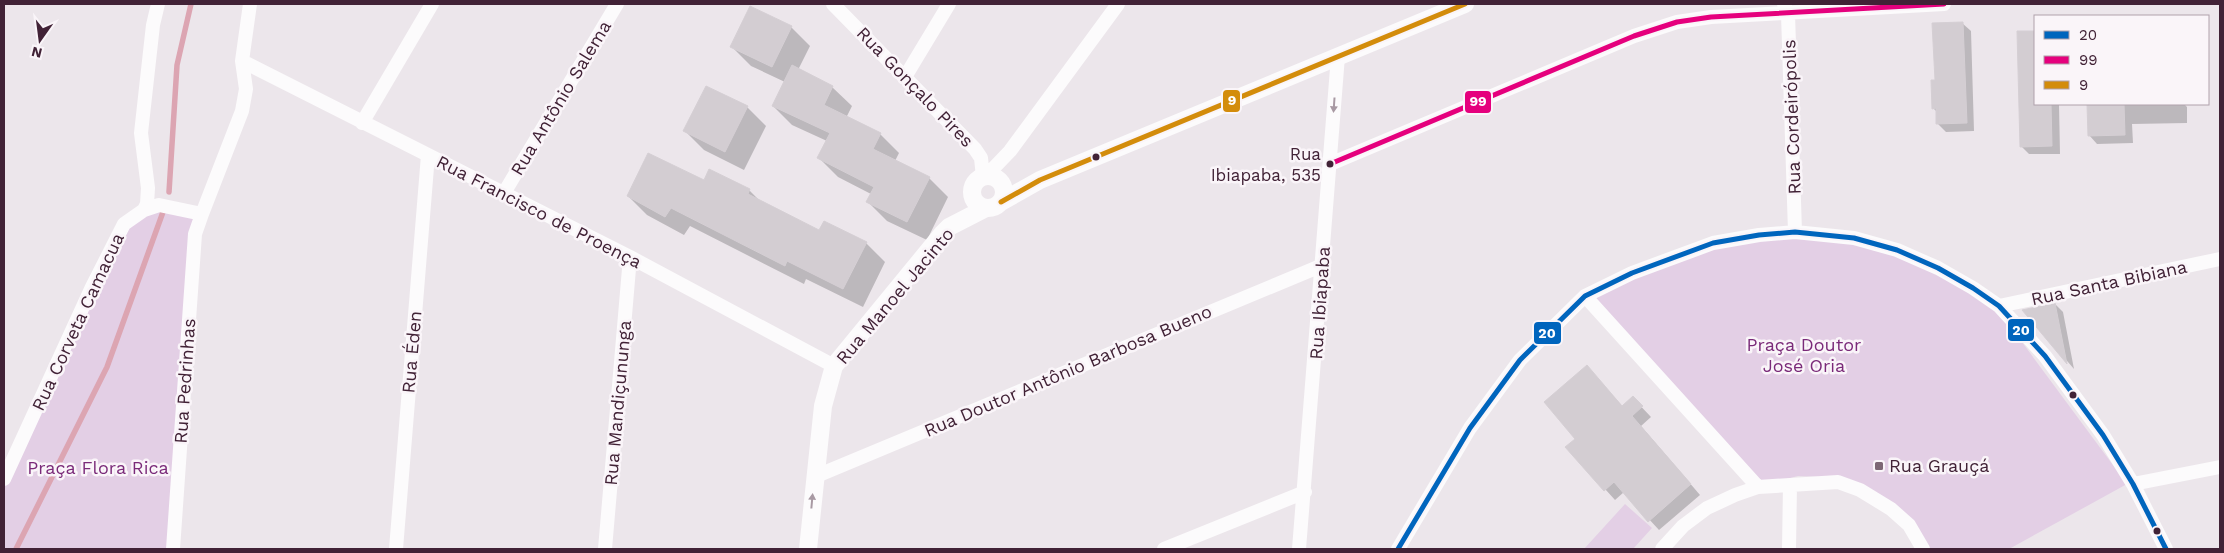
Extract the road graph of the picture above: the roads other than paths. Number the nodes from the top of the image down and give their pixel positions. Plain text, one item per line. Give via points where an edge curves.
1 (158, 4) edge
2 (250, 4) edge
3 (432, 4) edge
4 (617, 4) edge
5 (833, 4) edge
6 (949, 4) edge
7 (1118, 4) edge
8 (1466, 4) edge
9 (1944, 4) edge
10 (1786, 9) edge
11 (1338, 56) junction
12 (242, 61) junction
13 (905, 77) junction
14 (362, 123) junction
15 (428, 155) junction
16 (1330, 164) junction
17 (991, 178) junction
18 (1040, 180) junction
19 (148, 188) junction
20 (504, 193) junction
21 (159, 205) junction
22 (993, 205) junction
23 (144, 210) junction
24 (202, 214) junction
25 (1795, 232) junction
26 (630, 257) junction
27 (2220, 259) edge
28 (1322, 265) junction
29 (1585, 296) junction
30 (1999, 306) junction
31 (834, 366) junction
32 (2220, 467) edge
33 (814, 477) junction
34 (4, 479) edge
35 (2133, 484) junction
36 (1790, 485) junction
37 (1758, 487) junction
38 (1305, 492) junction
39 (173, 549) edge
40 (396, 549) edge
41 (606, 549) edge
42 (808, 549) edge
43 (1164, 549) edge
44 (1299, 549) edge
45 (1398, 549) edge
46 (1662, 549) edge
47 (1789, 549) edge
48 (1923, 549) edge
49 (2166, 549) edge

1 - 19 street via 141,133
2 - 12 street
3 - 14 street
4 - 20 street, Rua Antônio Salema
5 - 13 street, Rua Gonçalo Pires
6 - 13 street
7 - 17 street
8 - 11 street
9 - 10 street
10 - 16 street via 1677,22 1634,36
10 - 25 street, Rua Cordeirópolis
11 -> 16 street, Rua Ibiapaba
11 - 18 street
12 - 14 street, Rua Francisco de Proença
12 - 24 street via 246,89 242,111
13 - 17 street, Rua Gonçalo Pires via 975,149
14 - 15 street, Rua Francisco de Proença
15 - 20 street, Rua Francisco de Proença
15 - 40 street, Rua Éden
16 - 28 street, Rua Ibiapaba
17 - 18 street via 1022,183
17 - 22 street via 1004,188
17 - 22 street via 974,185 972,194 977,203
18 - 22 street, Rua Manoel Jacinto
19 - 21 street
19 - 23 street
20 - 26 street, Rua Francisco de Proença
21 - 23 street, Rua Corveta Camacua
21 - 24 street
22 - 31 street, Rua Manoel Jacinto via 943,233
23 - 34 street, Rua Corveta Camacua via 124,224
24 - 39 street, Rua Pedrinhas via 195,234
25 - 29 street via 1713,243 1641,270
25 - 30 street via 1854,238 1897,250 1938,268
26 - 31 street, Rua Francisco de Proença
26 - 41 street, Rua Mandiçununga
27 - 30 street, Rua Santa Bibiana
28 - 33 street, Rua Doutor Antônio Barbosa Bueno
28 - 38 street, Rua Ibiapaba
29 - 37 street
29 - 45 street via 1520,360 1470,428
30 - 35 street via 2044,356 2103,435
31 - 33 street, Rua Manoel Jacinto via 822,406
32 - 35 street
42 -> 33 street, Rua Manoel Jacinto
35 - 49 street
36 - 37 street
36 - 47 street
36 - 48 street via 1838,482 1860,490 1891,509 1909,525
37 - 46 street via 1707,508 1683,526
38 - 43 street
38 - 44 street, Rua Ibiapaba

